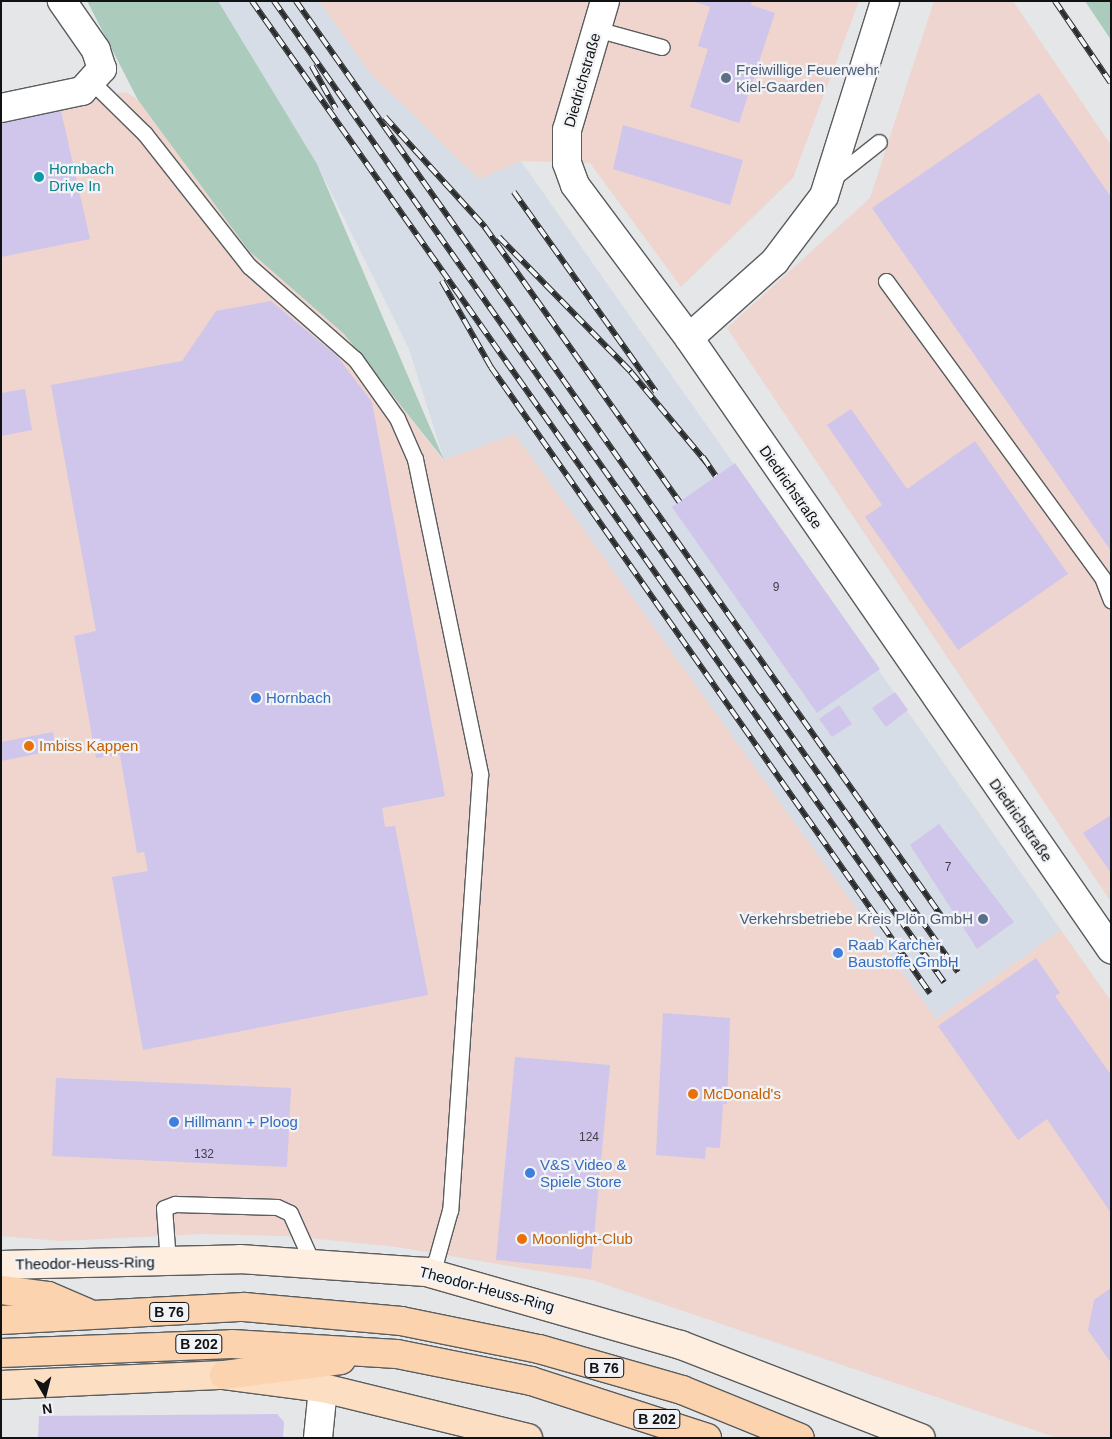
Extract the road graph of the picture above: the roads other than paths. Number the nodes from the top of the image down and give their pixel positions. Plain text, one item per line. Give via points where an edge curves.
1 (62, 1) edge
2 (605, 1) edge
3 (885, 1) edge
4 (596, 29) junction
5 (662, 47) dead end
6 (93, 83) junction
7 (1, 108) edge
8 (879, 142) dead end
9 (828, 183) junction
10 (886, 281) dead end
11 (689, 338) junction
12 (1111, 600) edge
13 (1111, 949) edge
14 (168, 1262) junction
15 (312, 1262) junction
16 (1, 1265) edge
17 (426, 1272) junction
18 (1, 1290) edge
19 (94, 1316) junction
20 (1, 1320) edge
21 (1, 1353) edge
22 (396, 1354) junction
23 (224, 1375) junction
24 (1, 1385) edge
25 (323, 1388) junction
26 (318, 1438) edge
27 (528, 1438) edge
28 (707, 1438) edge
29 (800, 1438) edge
30 (921, 1438) edge

1 - 6 street via 96,50 102,69
2 - 4 street, Diedrichstraße
3 - 9 street
4 - 5 lane
4 - 11 street, Diedrichstraße via 567,130 567,162 575,185
6 - 7 street via 82,91
6 - 17 lane via 145,134 249,266 355,359 397,418 415,459 480,774 450,1210 436,1260
8 - 9 lane
9 - 11 street via 824,196 775,261
10 - 12 lane via 1102,577
11 - 13 street, Diedrichstraße
14 - 15 main road, Theodor-Heuss-Ring
14 - 15 lane via 164,1208 175,1204 277,1207 290,1213
14 - 16 main road, Theodor-Heuss-Ring
15 - 17 main road, Theodor-Heuss-Ring
17 - 30 main road, Theodor-Heuss-Ring via 682,1345
18 - 19 highway, B 76 via 48,1296
19 - 20 highway, B 76
19 - 29 highway, B 76 via 244,1307 401,1321 539,1349 682,1390
21 - 22 highway, B 202 via 232,1344 321,1346
22 - 23 highway
22 - 28 highway, B 202 via 531,1381
23 - 24 main road
23 - 25 main road
25 - 26 street
25 - 27 main road

